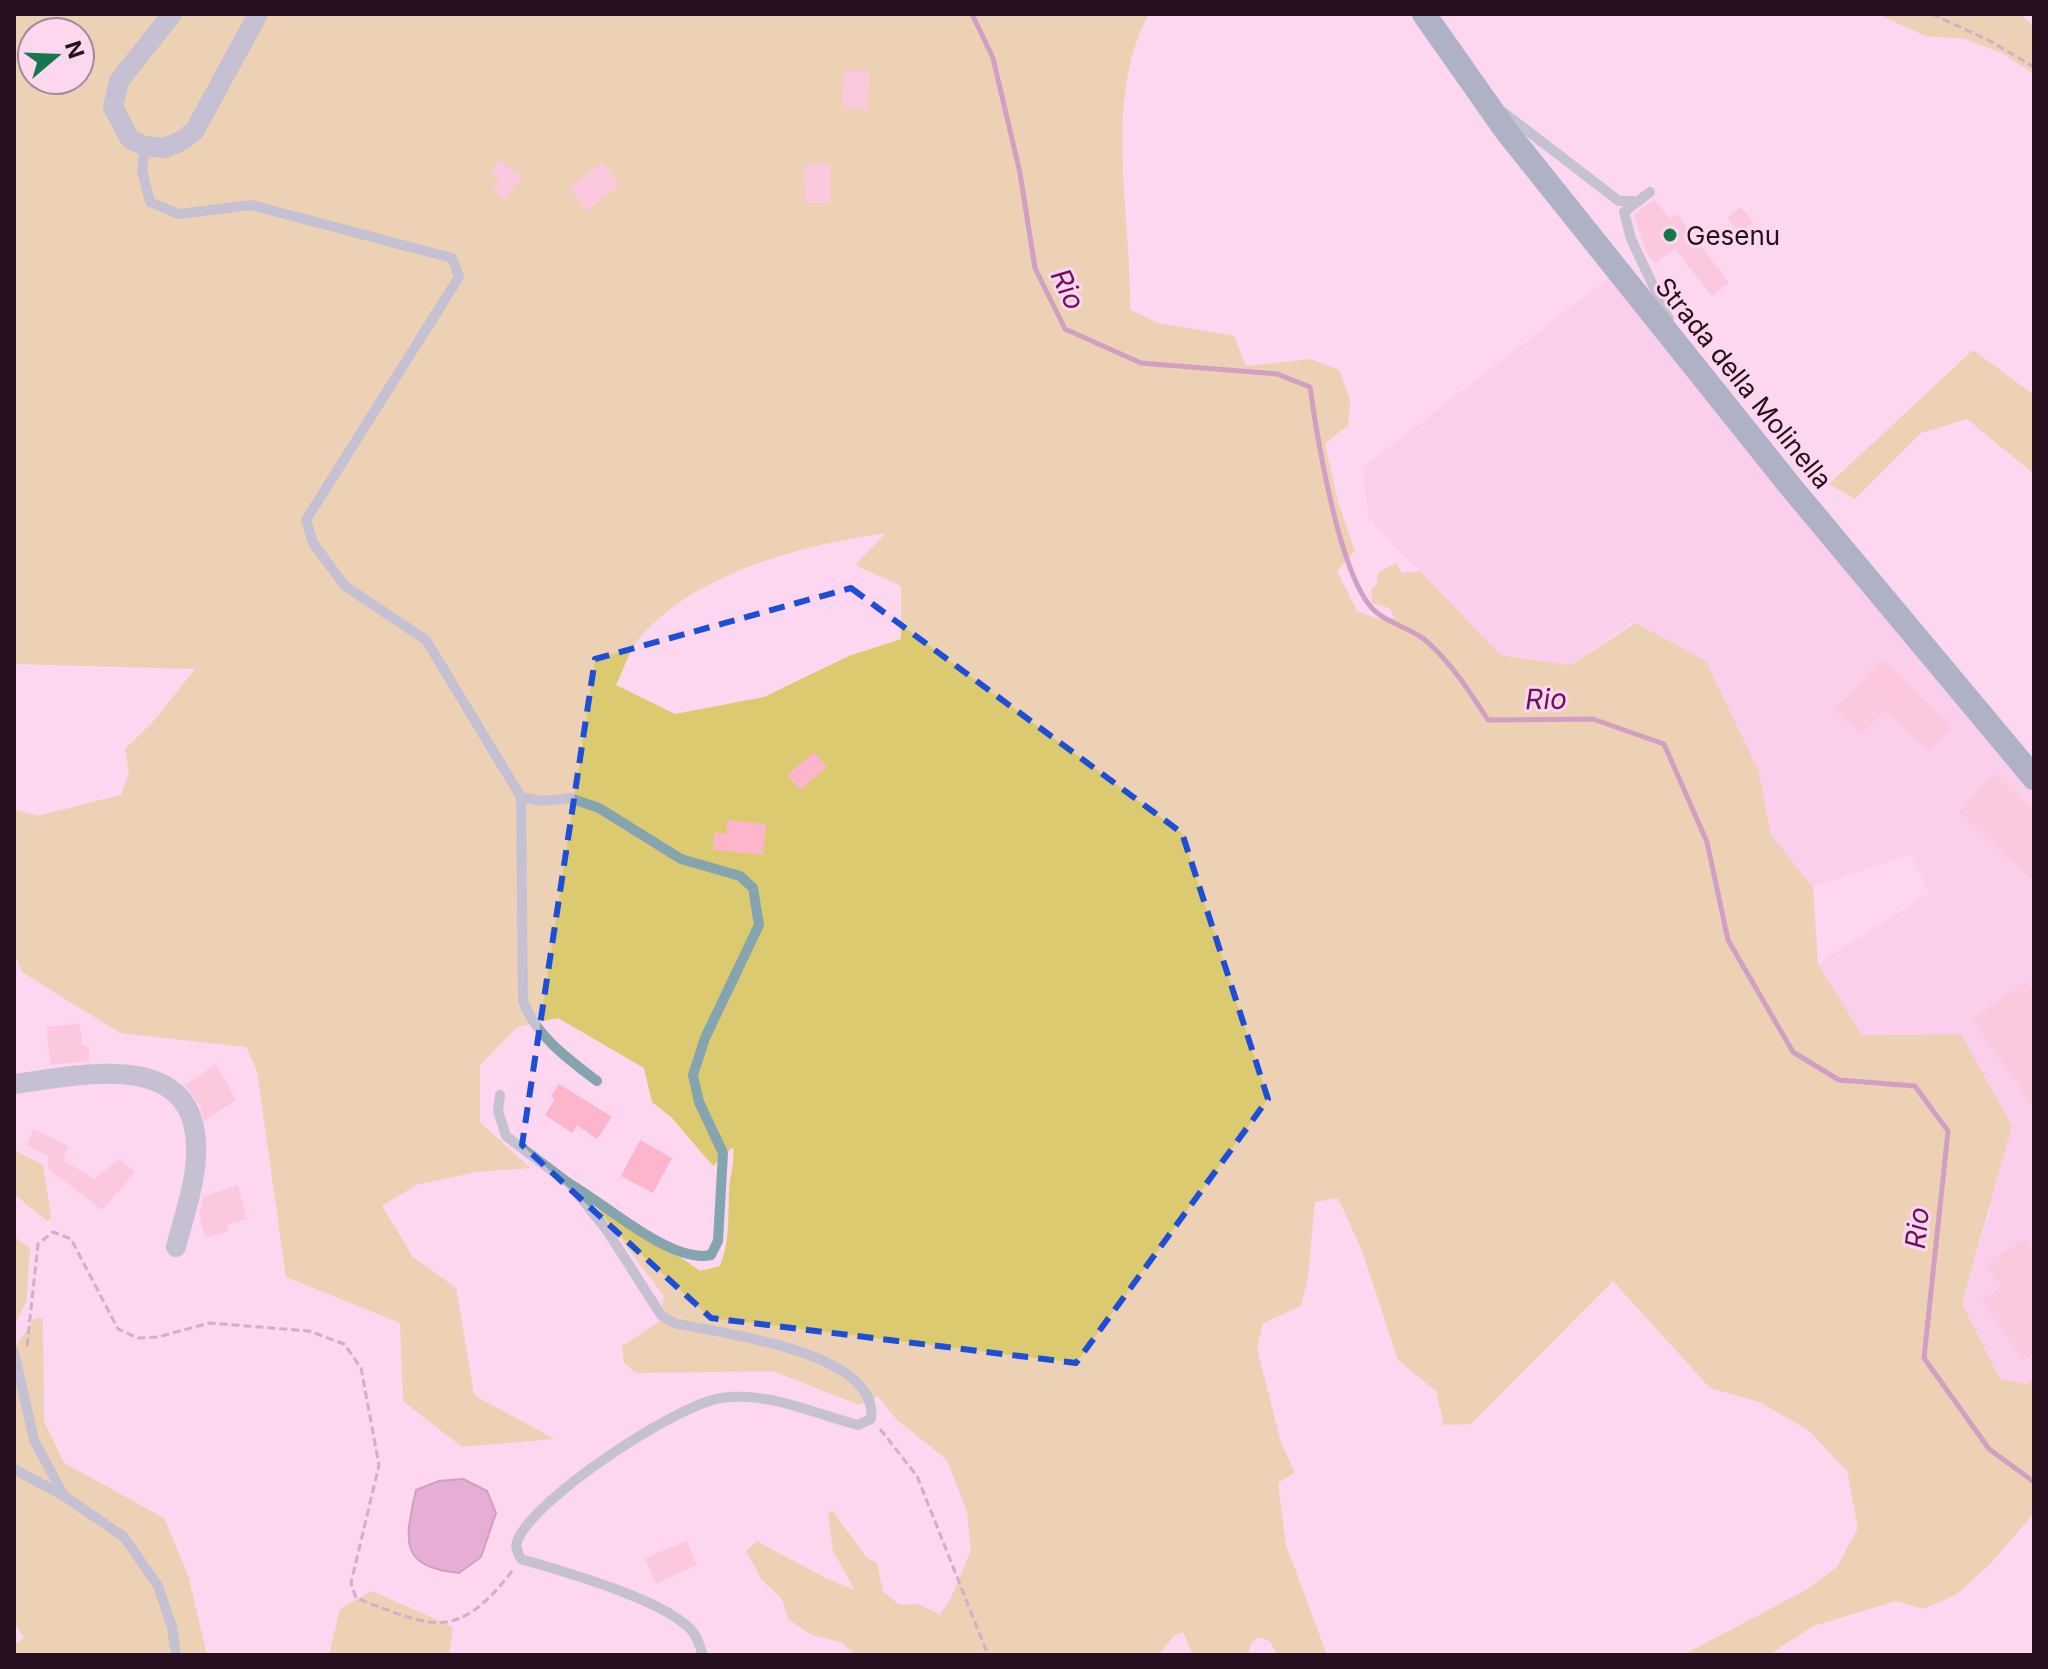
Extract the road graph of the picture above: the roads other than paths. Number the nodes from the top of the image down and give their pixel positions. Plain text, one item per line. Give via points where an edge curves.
1 (172, 14) edge
2 (258, 14) edge
3 (1424, 14) edge
4 (1481, 95) junction
5 (145, 146) junction
6 (1650, 192) dead end
7 (1634, 201) junction
8 (1680, 348) junction
9 (2034, 778) edge
10 (521, 797) junction
11 (597, 1081) dead end
12 (14, 1084) edge
13 (500, 1095) dead end
14 (570, 1184) junction
15 (176, 1247) dead end
16 (14, 1352) edge
17 (14, 1469) edge
18 (64, 1496) junction
19 (647, 1590) dead end
20 (645, 1604) junction
21 (176, 1655) edge
22 (703, 1655) edge

1 - 5 street via 119,81 113,107 130,139
2 - 5 street via 195,130 165,148
3 - 4 main road, Strada della Molinella
4 - 7 lane via 1619,201
4 - 8 main road, Strada della Molinella
5 - 10 lane via 142,170 150,202 179,214 251,205 452,258 459,277 306,520 313,543 345,586 426,640
6 - 7 lane
7 - 8 lane via 1624,212 1631,239
8 - 9 main road, Strada della Molinella
10 - 11 lane via 523,1001 561,1054
10 - 14 lane via 570,798 599,808 681,859 740,876 756,899 759,925 693,1075 699,1102 723,1153 718,1241 711,1255 697,1258 673,1250
12 - 15 street via 105,1072 141,1075 173,1090 193,1121 197,1145
13 - 14 lane via 498,1111 506,1136
14 - 20 lane via 661,1315 674,1323 818,1355 859,1383 873,1408 871,1419 858,1425 765,1398 722,1398 681,1410 550,1499 517,1539 521,1559
16 - 18 lane via 34,1440
17 - 18 lane
18 - 21 lane via 124,1537 158,1586
19 - 20 lane
20 - 22 lane via 694,1633

